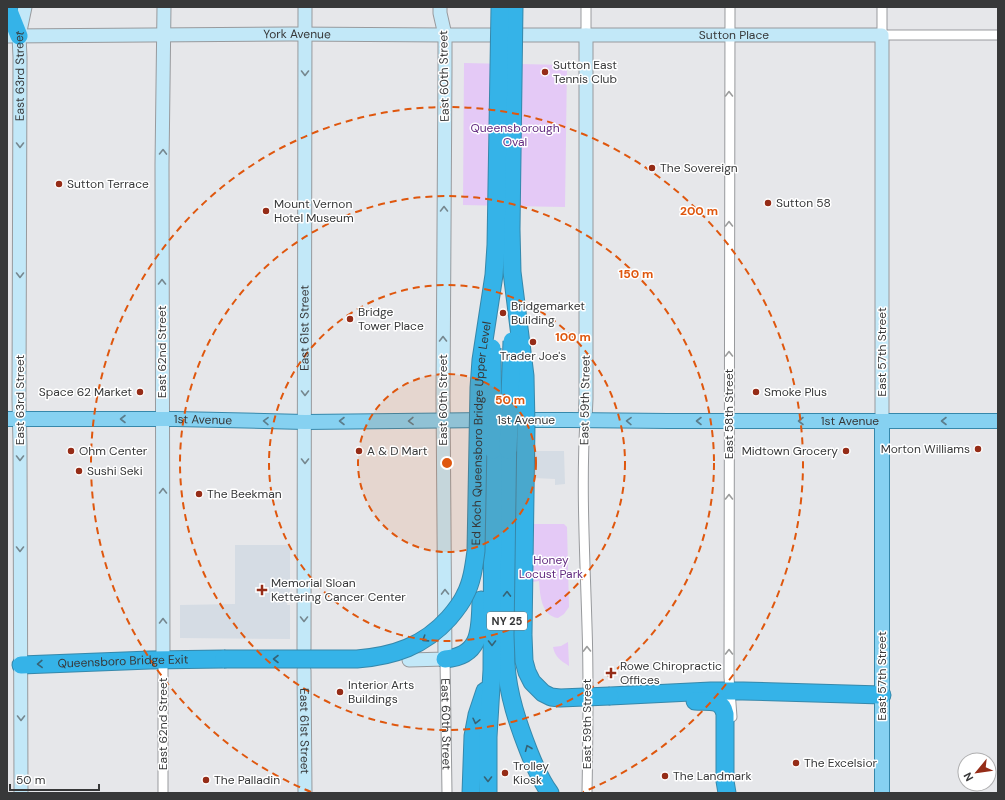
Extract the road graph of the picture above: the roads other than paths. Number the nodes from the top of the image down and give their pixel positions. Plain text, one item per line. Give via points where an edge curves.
1 (9, 7) edge
2 (25, 7) edge
3 (164, 7) edge
4 (306, 7) edge
5 (440, 7) edge
6 (494, 7) edge
7 (500, 7) edge
8 (514, 7) edge
9 (519, 7) edge
10 (586, 7) edge
11 (730, 7) edge
12 (882, 7) edge
13 (164, 34) junction
14 (305, 34) junction
15 (445, 35) junction
16 (586, 35) junction
17 (729, 35) junction
18 (882, 35) junction
19 (998, 35) edge
20 (13, 36) edge
21 (13, 419) edge
22 (162, 419) junction
23 (443, 420) junction
24 (585, 420) junction
25 (730, 421) junction
26 (882, 421) junction
27 (998, 421) edge
28 (305, 422) junction
29 (495, 450) junction
30 (304, 649) dead end
31 (224, 659) joint
32 (445, 659) junction
33 (163, 660) junction
34 (409, 660) dead end
35 (21, 665) junction
36 (304, 670) dead end
37 (492, 670) junction
38 (731, 691) junction
39 (648, 694) junction
40 (882, 695) junction
41 (546, 790) edge
42 (22, 793) edge
43 (163, 793) edge
44 (305, 793) edge
45 (447, 793) edge
46 (471, 793) edge
47 (488, 793) edge
48 (587, 793) edge
49 (728, 793) edge
50 (882, 793) edge

1 - 20 highway
2 - 20 main road, East 63rd Street
3 - 13 main road, East 62nd Street
4 - 14 main road, East 61st Street
5 - 15 main road, East 60th Street
6 - 29 highway, bridge via 491,230 486,301
7 -> 31 highway, Ed Koch Queensboro Bridge Upper Level, bridge via 496,245 478,388 476,551 466,594 456,610 434,633 419,643 392,654 357,659
8 - 39 highway, bridge via 511,229 512,272 526,398 524,661 532,682 547,695 560,698
9 - 29 highway, NY 25, bridge via 516,229
10 - 16 street, East 59th Street
11 - 17 street, East 58th Street
12 - 18 street, East 57th Street
13 - 14 main road, York Avenue
13 - 20 main road, York Avenue
22 -> 13 main road, East 62nd Street
14 - 15 main road, York Avenue
14 -> 28 main road, East 61st Street
15 - 16 main road, York Avenue
23 -> 15 main road, East 60th Street
16 - 17 main road, Sutton Place
16 - 24 main road, East 59th Street
17 - 18 main road, Sutton Place
25 -> 17 street, East 58th Street
18 - 19 street
18 - 26 main road, East 57th Street
20 -> 21 main road, East 63rd Street via 20,57
22 -> 21 main road, 1st Avenue
21 -> 35 main road, East 63rd Street
28 -> 22 main road, 1st Avenue
33 -> 22 main road, East 62nd Street
23 - 24 main road, 1st Avenue
23 -> 28 main road, 1st Avenue
32 -> 23 main road, East 60th Street
25 -> 24 main road, 1st Avenue
48 -> 24 street, East 59th Street
26 -> 25 main road, 1st Avenue
38 -> 25 street, East 58th Street
27 -> 26 main road, 1st Avenue
26 - 40 main road, East 57th Street
28 -> 30 main road, East 61st Street
29 - 32 highway via 480,630 476,643 468,652 457,658
29 -> 37 highway, NY 25
41 -> 29 highway, NY 25 via 526,744 509,693
31 - 33 highway, Queensboro Bridge Exit
32 - 34 main road
32 - 45 street, East 60th Street
33 -> 35 highway, Queensboro Bridge Exit
33 - 43 street, East 62nd Street
35 -> 42 main road, East 63rd Street
36 - 44 main road, East 61st Street
37 -> 46 highway, NY 25 via 474,725
37 -> 47 highway
38 - 39 highway
38 - 40 highway
38 - 49 street, East 58th Street via 731,780
39 - 49 highway via 696,702 717,702 722,705 725,714 725,781
40 - 50 main road, East 57th Street

